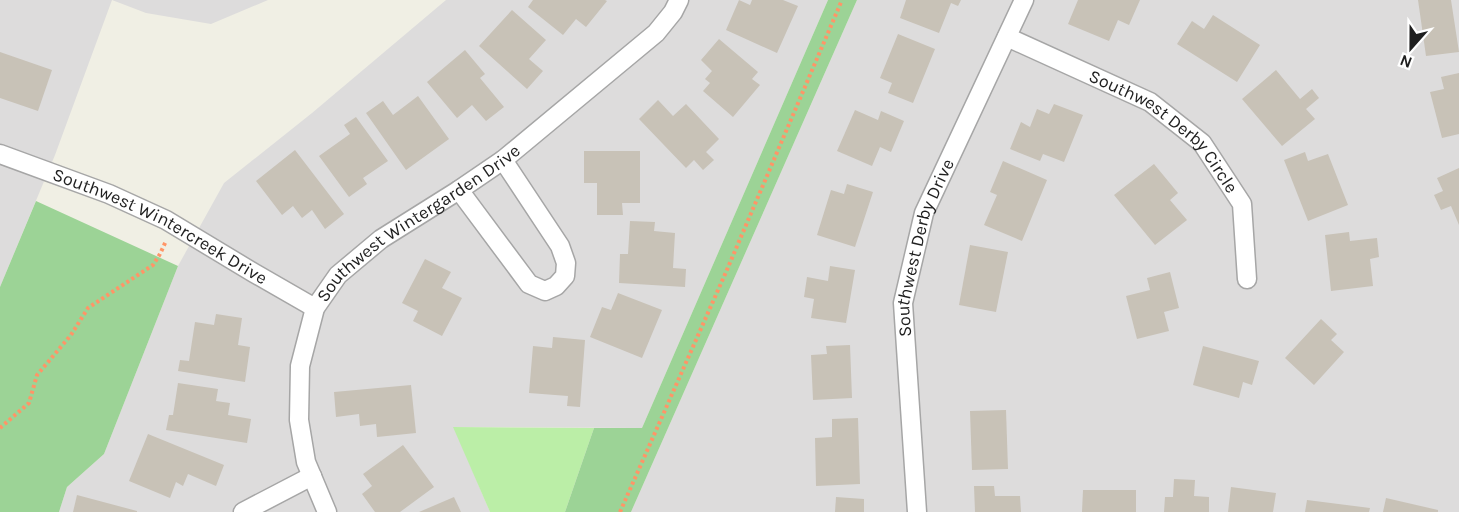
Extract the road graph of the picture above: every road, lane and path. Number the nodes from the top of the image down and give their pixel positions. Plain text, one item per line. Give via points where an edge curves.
1 (679, 0) edge
2 (842, 0) edge
3 (1024, 0) edge
4 (1007, 37) junction
5 (0, 154) edge
6 (503, 160) junction
7 (459, 190) junction
8 (174, 225) junction
9 (1247, 279) dead end
10 (315, 308) junction
11 (0, 428) edge
12 (312, 476) junction
13 (243, 512) edge
14 (327, 512) edge
15 (620, 512) edge
16 (917, 512) edge

1 - 6 street, Southwest Wintergarden Drive via 656,33
2 - 15 path
3 - 4 street, Southwest Derby Drive
4 - 9 street, Southwest Derby Circle via 1150,102 1202,143 1242,204
4 - 16 street, Southwest Derby Drive via 924,213 903,303
5 - 8 street, Southwest Wintercreek Drive via 109,194
6 - 7 street, Southwest Wintergarden Drive
6 - 7 street via 560,246 566,263 565,276 556,286 545,291 529,284
7 - 10 street, Southwest Wintergarden Drive via 381,239 338,275
8 - 10 street, Southwest Wintercreek Drive
8 - 11 path via 153,265 88,308 37,375 29,403
10 - 12 street, Southwest Wintergarden Drive via 300,366 299,420
12 - 13 street
12 - 14 street, Southwest Wintergarden Drive

